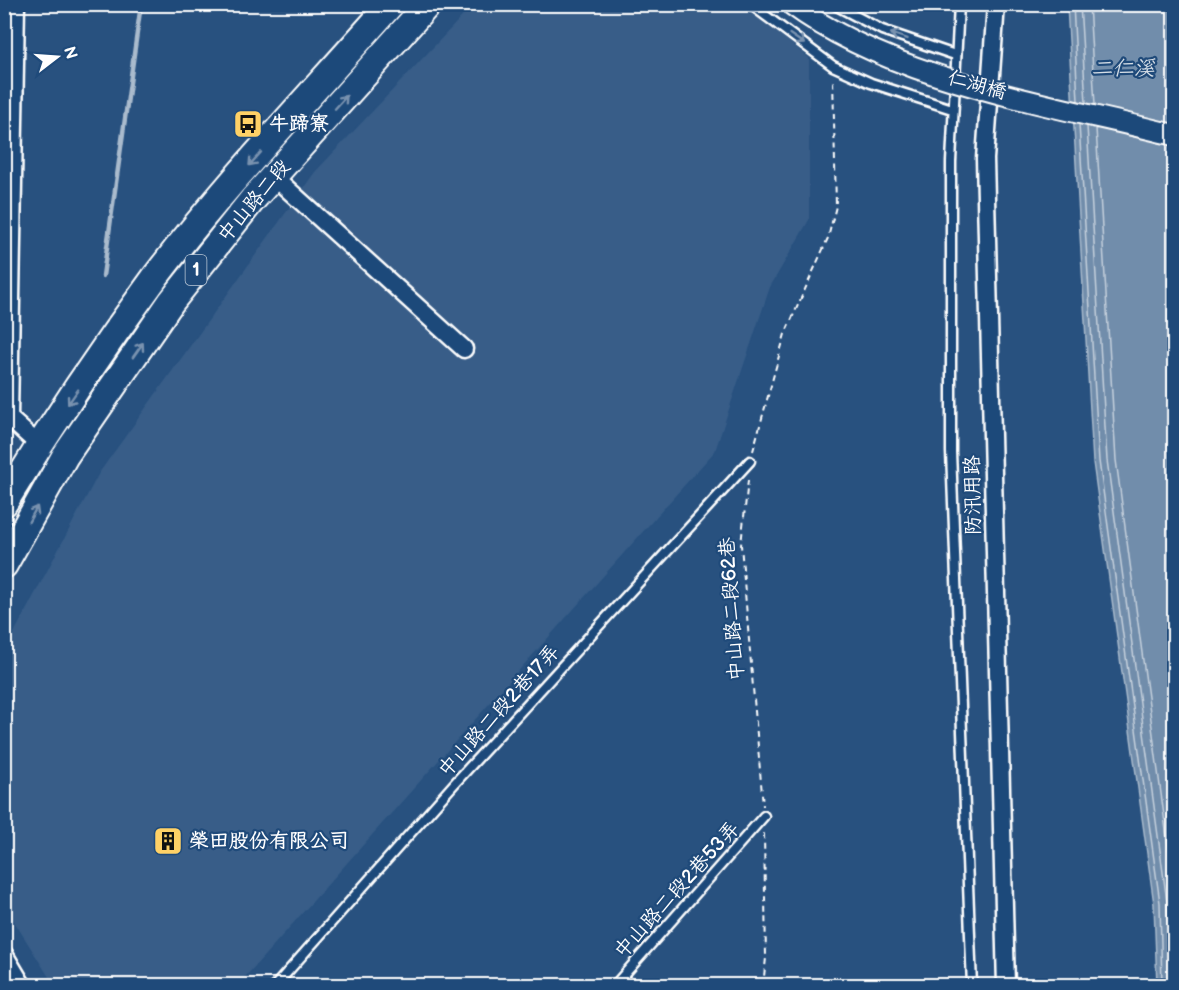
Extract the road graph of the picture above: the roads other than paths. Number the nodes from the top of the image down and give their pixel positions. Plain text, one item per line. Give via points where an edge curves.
1 (15, 4) edge
2 (391, 4) edge
3 (428, 4) edge
4 (750, 4) edge
5 (791, 4) edge
6 (833, 4) edge
7 (959, 4) edge
8 (996, 4) edge
9 (955, 56) junction
10 (952, 110) junction
11 (1174, 135) edge
12 (273, 176) junction
13 (464, 349) dead end
14 (39, 446) junction
15 (750, 461) road end
16 (4, 503) edge
17 (4, 565) edge
18 (764, 816) road end
19 (4, 954) edge
20 (23, 986) edge
21 (275, 986) edge
22 (614, 986) edge
23 (972, 986) edge
24 (1006, 986) edge

1 - 14 street via 9,418
2 -> 14 main road, 中山路二段 / 1 via 156,276
12 -> 3 main road, 中山路二段 / 1
4 -> 10 lane via 833,66
5 - 11 street, 仁湖橋, bridge via 819,25 908,66
9 -> 6 lane via 882,30
7 - 9 lane
8 - 24 street, 防汛用路 via 985,159
9 - 10 lane
10 - 23 lane via 951,452
12 - 13 street
17 -> 12 main road, 中山路二段 / 1 via 72,446 171,303
14 - 16 main road, 中山路二段 / 1
15 - 21 lane, 中山路二段2巷17弄
18 - 22 lane, 中山路二段2巷53弄
19 - 20 street

